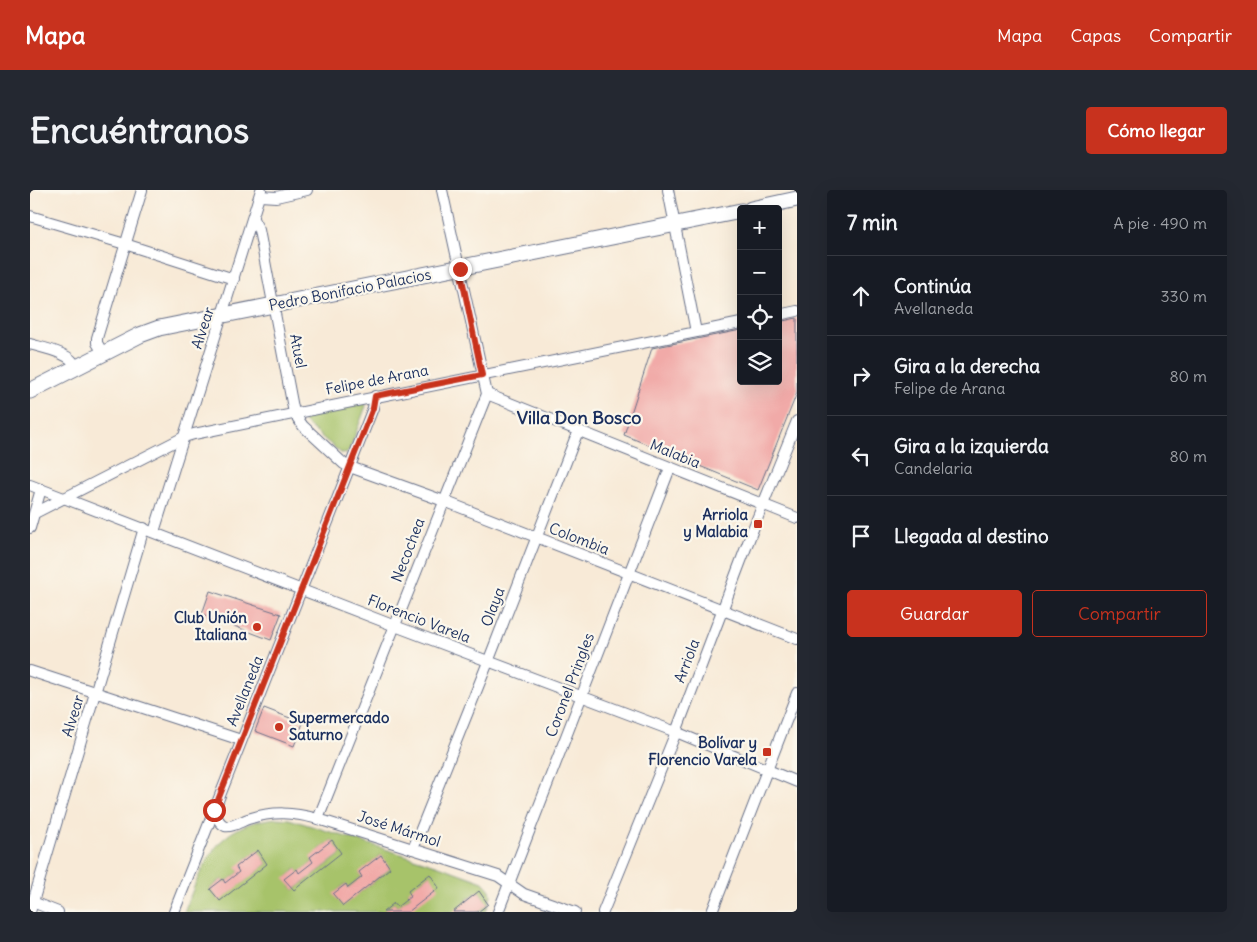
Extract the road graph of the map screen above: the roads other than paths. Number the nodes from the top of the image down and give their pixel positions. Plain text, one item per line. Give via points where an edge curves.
1 (142, 190) edge
2 (306, 190) edge
3 (442, 190) edge
4 (668, 190) edge
5 (261, 193) edge
6 (797, 199) edge
7 (769, 205) edge
8 (737, 212) edge
9 (30, 216) edge
10 (254, 219) junction
11 (674, 224) junction
12 (126, 244) junction
13 (460, 269) junction
14 (234, 279) junction
15 (274, 306) junction
16 (797, 311) edge
17 (782, 314) edge
18 (223, 316) junction
19 (737, 324) edge
20 (696, 332) junction
21 (30, 344) edge
22 (103, 353) junction
23 (76, 367) junction
24 (482, 375) junction
25 (30, 391) edge
26 (487, 394) junction
27 (375, 396) junction
28 (294, 412) junction
29 (797, 421) edge
30 (578, 430) junction
31 (184, 437) junction
32 (350, 467) junction
33 (670, 468) junction
34 (30, 485) edge
35 (41, 489) junction
36 (64, 498) junction
37 (444, 501) junction
38 (762, 505) junction
39 (34, 513) junction
40 (797, 518) edge
41 (30, 528) edge
42 (144, 528) junction
43 (154, 532) junction
44 (535, 538) junction
45 (630, 575) junction
46 (302, 589) junction
47 (723, 609) junction
48 (395, 626) junction
49 (797, 639) edge
50 (488, 662) junction
51 (30, 671) edge
52 (95, 693) junction
53 (797, 693) edge
54 (582, 696) junction
55 (676, 732) junction
56 (241, 740) junction
57 (767, 770) junction
58 (797, 782) edge
59 (214, 810) junction
60 (318, 819) junction
61 (413, 849) junction
62 (509, 884) junction
63 (31, 905) edge
64 (58, 912) edge
65 (174, 912) edge
66 (498, 912) edge
67 (576, 912) edge
68 (603, 912) edge
69 (712, 912) edge

1 - 12 street
2 - 5 street via 276,196
3 - 13 street
4 - 11 street
5 - 10 street, Alvear
6 - 7 street
8 - 11 street, Pedro Bonifacio Palacios
9 - 12 street
10 - 14 street, Alvear
10 - 15 street, Atuel
11 - 13 street, Pedro Bonifacio Palacios
11 - 20 street
12 - 14 street
12 - 22 street via 97,338
13 - 15 street, Pedro Bonifacio Palacios
13 - 24 street
14 - 18 street, Alvear
15 - 18 street, Pedro Bonifacio Palacios
15 - 28 street, Atuel
16 - 17 street
18 - 22 street, Pedro Bonifacio Palacios via 154,330
18 - 31 street, Alvear
19 - 20 street, Felipe de Arana
20 - 24 street, Felipe de Arana
21 - 23 street via 66,356 75,362
22 - 23 street, Pedro Bonifacio Palacios
23 - 25 street, Pedro Bonifacio Palacios
24 - 26 street
24 - 27 street, Felipe de Arana
26 - 30 street, Malabia
26 - 37 street, Necochea
27 - 28 street, Felipe de Arana
27 - 32 street, Avellaneda
28 - 31 street, Felipe de Arana
28 - 32 street, Atuel via 303,426
29 - 38 street, Arriola
30 - 33 street, Malabia
30 - 44 street, Olaya
31 - 36 street, Felipe de Arana
31 - 43 street, Alvear
32 - 37 street, Colombia
32 - 46 street, Avellaneda
33 - 38 street, Malabia
33 - 45 street, Coronel Pringles
34 - 35 street, Florencio Varela
35 - 36 street, Florencio Varela
35 - 39 street
36 - 39 street, Felipe de Arana
36 - 42 street, Florencio Varela
37 - 44 street, Colombia
37 - 48 street, Necochea
38 - 40 street, Malabia
38 - 47 street, Arriola
39 - 41 street
42 - 43 street, Florencio Varela
42 - 52 street, Alvear
43 - 46 street, Florencio Varela
44 - 45 street, Colombia
44 - 50 street, Olaya
45 - 47 street, Colombia
45 - 54 street, Coronel Pringles
46 - 48 street, Florencio Varela
46 - 56 street, Avellaneda
47 - 49 street, Colombia
47 - 55 street, Arriola
48 - 50 street, Florencio Varela
48 - 60 street, Necochea
50 - 54 street, Florencio Varela
50 - 61 street, Olaya
51 - 52 street
52 - 56 street
52 - 63 street, Alvear
53 - 57 street
54 - 55 street, Florencio Varela
54 - 62 street, Coronel Pringles
55 - 57 street, Florencio Varela
55 - 68 street, Arriola
56 - 59 street, Avellaneda
57 - 58 street, Florencio Varela
57 - 69 street
59 - 60 street, José Mármol via 220,822 228,826 273,813 294,813
59 - 65 street, Avellaneda
60 - 61 street, José Mármol
61 - 62 street, José Mármol via 498,876
62 - 66 street, Coronel Pringles
62 - 67 street, José Mármol via 524,894
63 - 64 street

